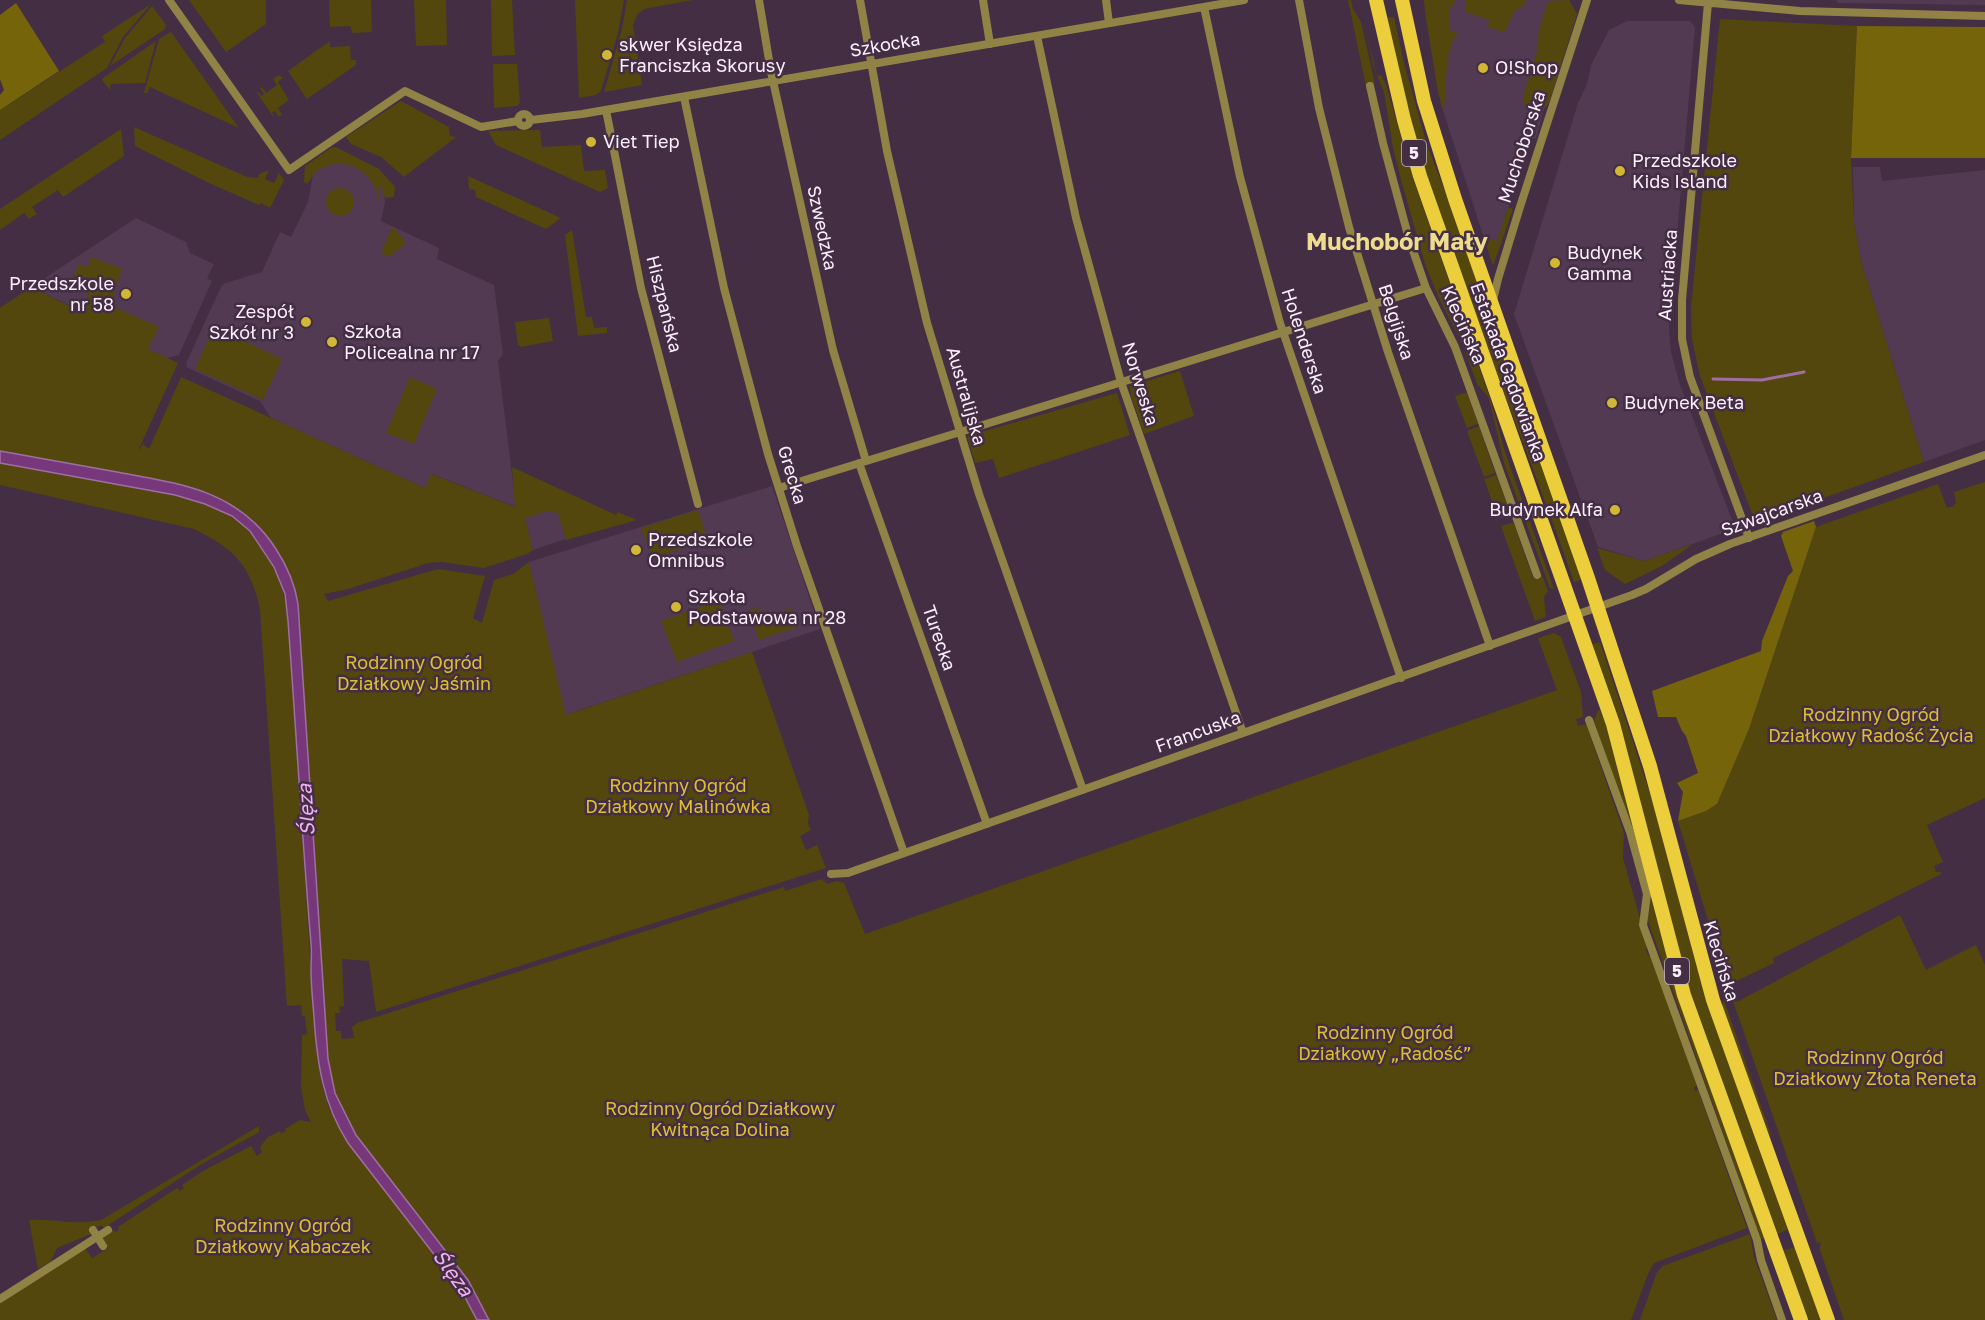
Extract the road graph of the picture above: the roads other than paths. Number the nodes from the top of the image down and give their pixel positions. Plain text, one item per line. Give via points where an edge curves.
1 (169, 0) edge
2 (759, 0) edge
3 (860, 0) edge
4 (983, 0) edge
5 (1106, 0) edge
6 (1244, 0) edge
7 (1299, 0) edge
8 (1376, 0) edge
9 (1402, 0) edge
10 (1587, 0) edge
11 (1679, 0) edge
12 (1801, 0) edge
13 (1229, 1) edge
14 (1708, 3) junction
15 (1204, 7) junction
16 (1800, 11) junction
17 (1985, 16) edge
18 (1109, 23) junction
19 (1037, 36) junction
20 (990, 44) junction
21 (871, 64) junction
22 (773, 80) junction
23 (1370, 86) dead end
24 (684, 97) junction
25 (606, 110) junction
26 (1426, 288) junction
27 (1372, 305) junction
28 (1492, 306) junction
29 (1283, 333) junction
30 (1121, 382) junction
31 (959, 432) junction
32 (1985, 455) edge
33 (863, 462) junction
34 (779, 488) junction
35 (698, 504) dead end
36 (1749, 538) junction
37 (1537, 575) dead end
38 (1598, 607) junction
39 (1576, 615) junction
40 (1490, 646) junction
41 (1401, 678) junction
42 (1589, 720) dead end
43 (1243, 734) junction
44 (1083, 790) junction
45 (987, 824) junction
46 (904, 853) junction
47 (831, 874) dead end
48 (108, 1230) dead end
49 (95, 1233) junction
50 (103, 1246) dead end
51 (0, 1299) edge
52 (1782, 1320) edge
53 (1801, 1320) edge
54 (1828, 1320) edge

1 - 25 street, Szkocka via 289,170 405,91 481,127 518,121 525,126 531,120
2 - 22 street, Szwedzka
3 - 21 street, Australijska
4 - 20 street
5 - 18 street
6 - 13 street, Szkocka
7 - 27 street, Belgijska via 1337,184
8 - 39 main road, Estakada Gądowianka / 5 via 1420,176
9 - 28 main road, Estakada Gądowianka / 5 via 1424,101
10 - 28 street, Muchoborska via 1497,279
11 - 14 street
12 - 16 street
13 - 15 street, Szkocka
14 - 16 street
14 - 36 street, Austriacka via 1682,339 1690,376
15 - 18 street, Szkocka
15 - 29 street, Holenderska via 1240,177
16 - 17 street
18 - 19 street, Szkocka
19 - 20 street, Szkocka
19 - 30 street, Norweska via 1076,218
20 - 21 street, Szkocka
21 - 22 street, Szkocka
21 - 31 street, Australijska via 913,264
22 - 24 street, Szkocka
22 - 33 street, Szwedzka via 833,350
23 - 26 street, Klecińska via 1395,190
24 - 25 street, Szkocka
24 - 34 street, Grecka via 729,310
25 - 35 street, Hiszpańska via 641,288
26 - 27 street
26 - 37 street, Klecińska via 1455,347
27 - 29 street
27 - 40 street, Belgijska
28 - 38 main road, Estakada Gądowianka / 5
29 - 30 street
29 - 41 street, Holenderska
30 - 31 street
30 - 43 street, Norweska
31 - 33 street
31 - 44 street, Australijska
32 - 36 street, Szwajcarska
33 - 34 street
33 - 45 street, Turecka
34 - 46 street, Grecka
36 - 38 street, Szwajcarska via 1696,559 1646,589
38 - 39 street, Szwajcarska
38 - 54 main road, Klecińska / 5 via 1650,766 1713,1000
39 - 40 street, Francuska
39 - 53 main road, 5 via 1626,768 1684,995
40 - 41 street, Francuska
41 - 43 street, Francuska
42 - 52 street via 1630,832 1647,894 1644,927
43 - 44 street, Francuska
44 - 45 street, Francuska
45 - 46 street, Francuska
46 - 47 street, Francuska via 841,875
48 - 49 street
49 - 50 street
49 - 51 street

